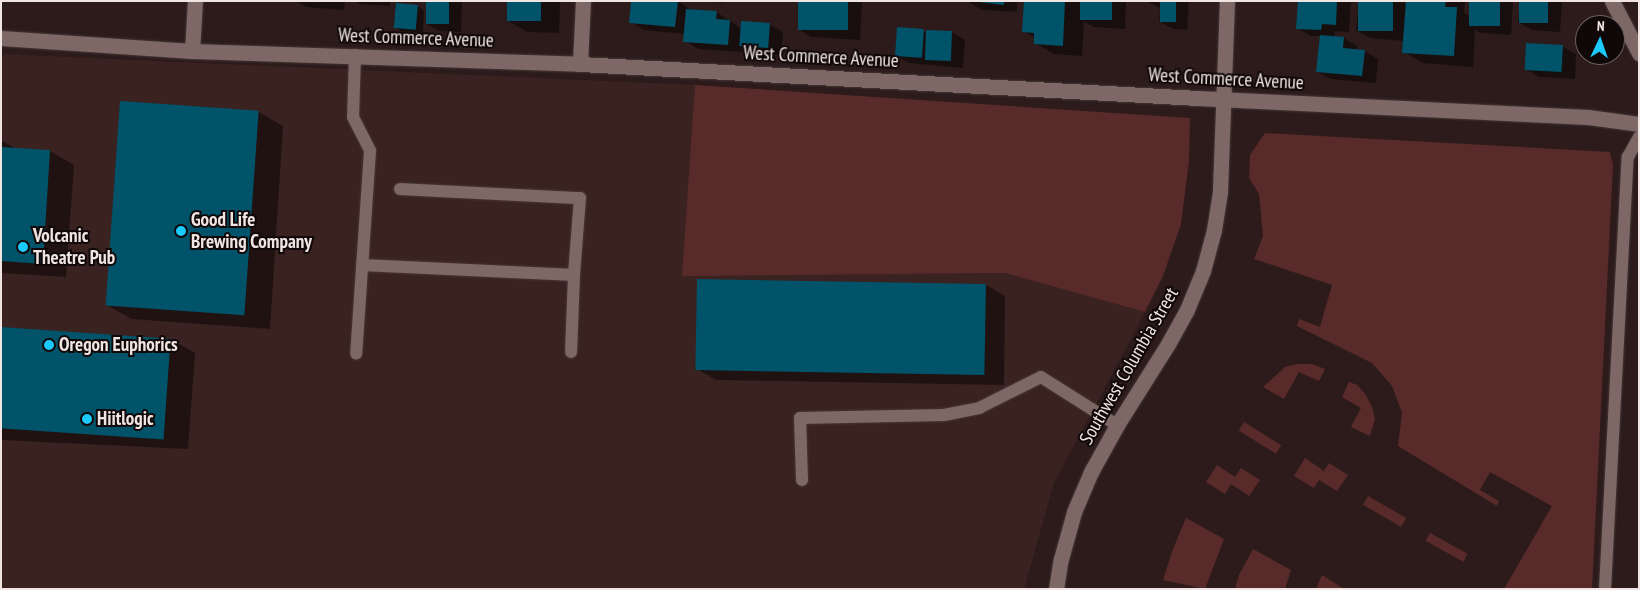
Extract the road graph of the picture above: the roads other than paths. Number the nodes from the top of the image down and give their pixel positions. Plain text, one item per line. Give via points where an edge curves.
1 (195, 1) edge
2 (583, 1) edge
3 (1227, 1) edge
4 (1612, 1) edge
5 (1, 38) edge
6 (192, 51) junction
7 (1639, 53) edge
8 (355, 55) junction
9 (580, 64) junction
10 (1223, 100) junction
11 (1639, 124) edge
12 (1639, 137) edge
13 (400, 190) dead end
14 (362, 265) junction
15 (574, 275) junction
16 (571, 352) dead end
17 (356, 354) dead end
18 (1117, 425) junction
19 (802, 480) dead end
20 (1056, 589) edge
21 (1605, 589) edge

1 - 6 street
2 - 9 street
3 - 10 street, Southwest Columbia Street
4 - 7 street
5 - 6 street, West Commerce Avenue
6 - 8 street, West Commerce Avenue
8 - 9 street, West Commerce Avenue
8 - 14 lane via 353,117 370,151
9 - 10 street, West Commerce Avenue
10 - 11 street, West Commerce Avenue via 1588,117
10 - 18 street, Southwest Columbia Street via 1220,191 1203,272 1186,312
12 - 21 lane via 1628,157
13 - 15 lane via 580,198
14 - 15 lane
14 - 17 lane
15 - 16 lane
18 - 19 lane via 1041,377 979,408 944,415 800,418
18 - 20 street, Southwest Columbia Street via 1074,512

